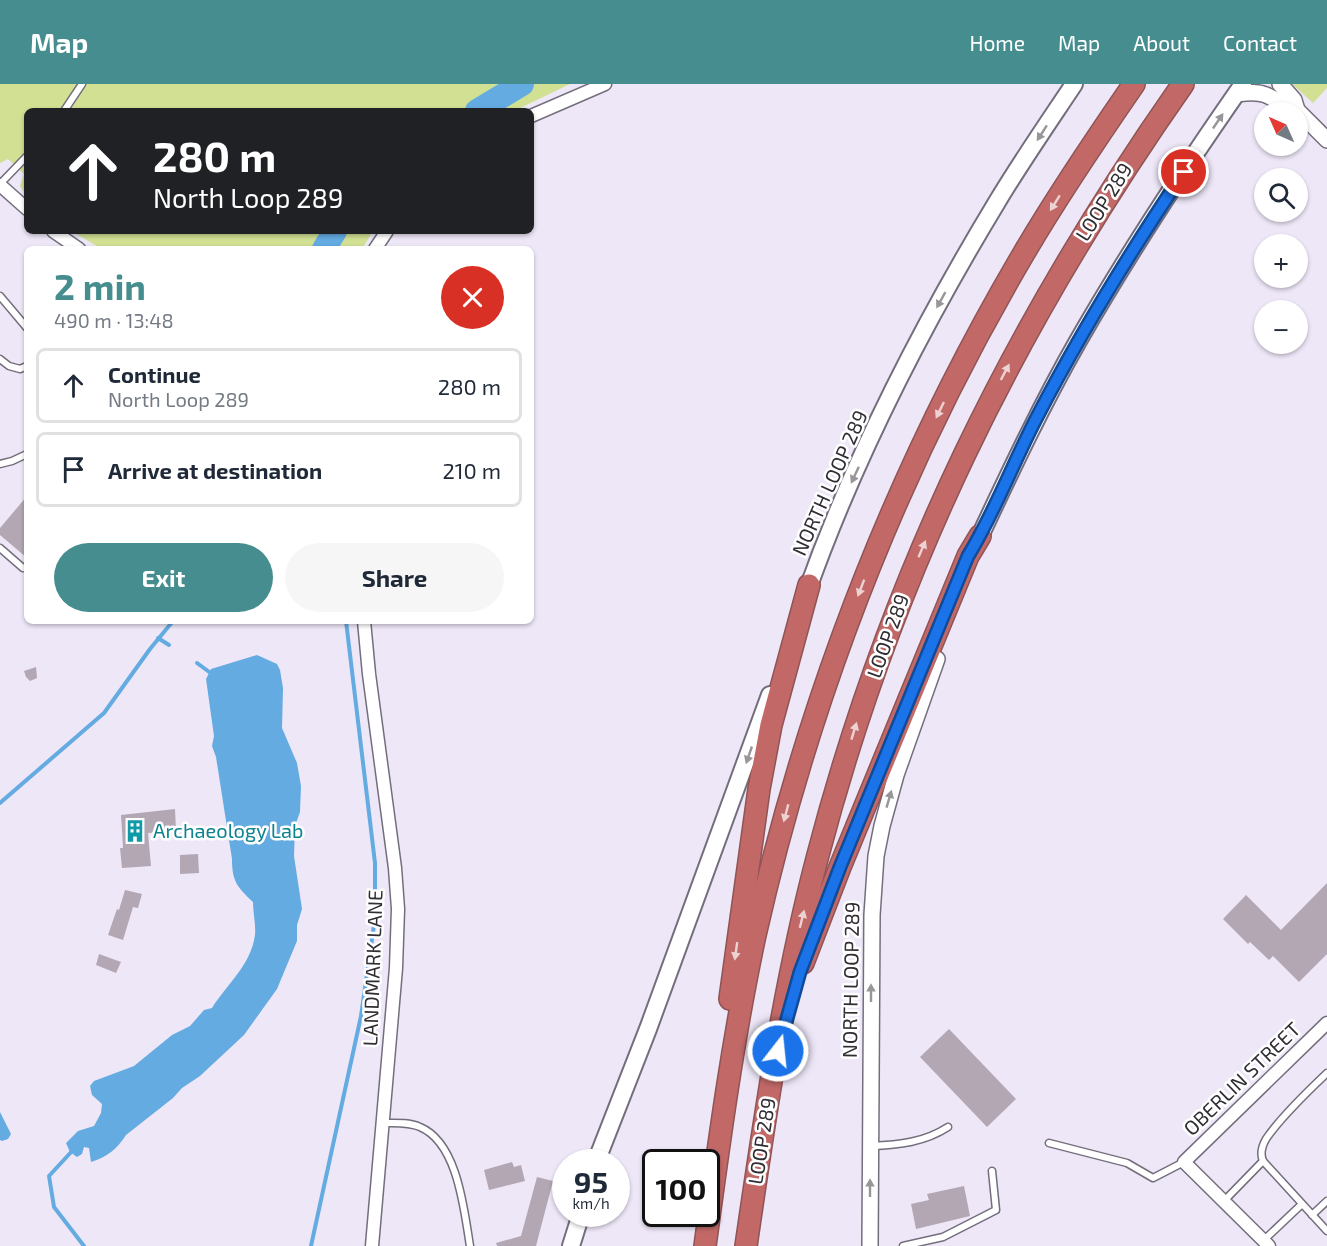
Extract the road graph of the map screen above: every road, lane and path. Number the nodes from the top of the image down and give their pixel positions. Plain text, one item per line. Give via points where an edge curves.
1 (82, 84) edge
2 (605, 84) edge
3 (1074, 84) edge
4 (1134, 84) edge
5 (1183, 84) edge
6 (1280, 84) edge
7 (1240, 89) edge
8 (1278, 102) edge
9 (1295, 102) edge
10 (66, 108) edge
11 (534, 115) edge
12 (1308, 121) edge
13 (1327, 140) edge
14 (24, 159) edge
15 (0, 184) edge
16 (24, 206) edge
17 (57, 234) edge
18 (75, 246) edge
19 (0, 296) edge
20 (24, 324) edge
21 (0, 359) edge
22 (24, 367) edge
23 (24, 455) edge
24 (0, 464) edge
25 (980, 536) junction
26 (0, 548) edge
27 (23, 568) dead end
28 (809, 585) junction
29 (364, 624) edge
30 (1327, 1023) edge
31 (772, 1070) junction
32 (1327, 1073) edge
33 (384, 1123) junction
34 (948, 1126) dead end
35 (1049, 1143) dead end
36 (871, 1146) junction
37 (601, 1149) edge
38 (717, 1149) edge
39 (719, 1149) edge
40 (1263, 1161) junction
41 (1184, 1162) junction
42 (992, 1171) dead end
43 (1327, 1201) edge
44 (1224, 1202) junction
45 (1302, 1204) junction
46 (1312, 1215) junction
47 (577, 1227) edge
48 (708, 1227) edge
49 (1327, 1231) edge
50 (1266, 1243) edge
51 (372, 1246) edge
52 (470, 1246) edge
53 (572, 1246) edge
54 (705, 1246) edge
55 (746, 1246) edge
56 (870, 1246) edge
57 (903, 1246) edge

1 - 10 lane
2 - 11 street
3 -> 28 main road, NORTH LOOP 289 via 998,201 922,334 847,491
4 -> 39 highway, LOOP 289 via 1053,206 986,320 911,470 862,583 816,714 769,879 742,1000
31 -> 5 highway, LOOP 289 via 800,928 831,807 909,577 989,402 1047,294
6 - 9 street
7 - 8 street via 1261,93
25 -> 7 main road, NORTH LOOP 289 via 1078,342 1124,264
12 - 13 street
14 - 15 lane
15 - 16 street
17 - 18 street
19 - 20 lane
21 - 22 lane via 9,366
23 - 24 lane
25 - 31 highway via 968,556 840,867 800,972
36 -> 25 street, NORTH LOOP 289 via 876,856 896,775
26 - 27 lane
28 -> 37 main road, NORTH LOOP 289 via 733,800
28 -> 38 highway via 771,725 759,789 726,1027
29 - 33 street, LANDMARK LANE via 398,909
30 - 41 street, OBERLIN STREET
31 - 55 highway, LOOP 289
32 - 40 lane via 1266,1140
33 - 51 street, LANDMARK LANE
33 - 52 lane via 420,1127 450,1156
34 - 36 lane via 936,1135 902,1144
35 - 41 lane via 1127,1163 1153,1178
56 -> 36 street, NORTH LOOP 289
40 - 44 lane
40 - 45 lane
41 - 44 street
42 - 57 lane via 996,1210 943,1237
43 - 46 lane
44 - 50 street
45 - 46 lane
45 - 50 lane
46 - 49 lane
47 - 53 main road
48 - 54 highway, LOOP 289

